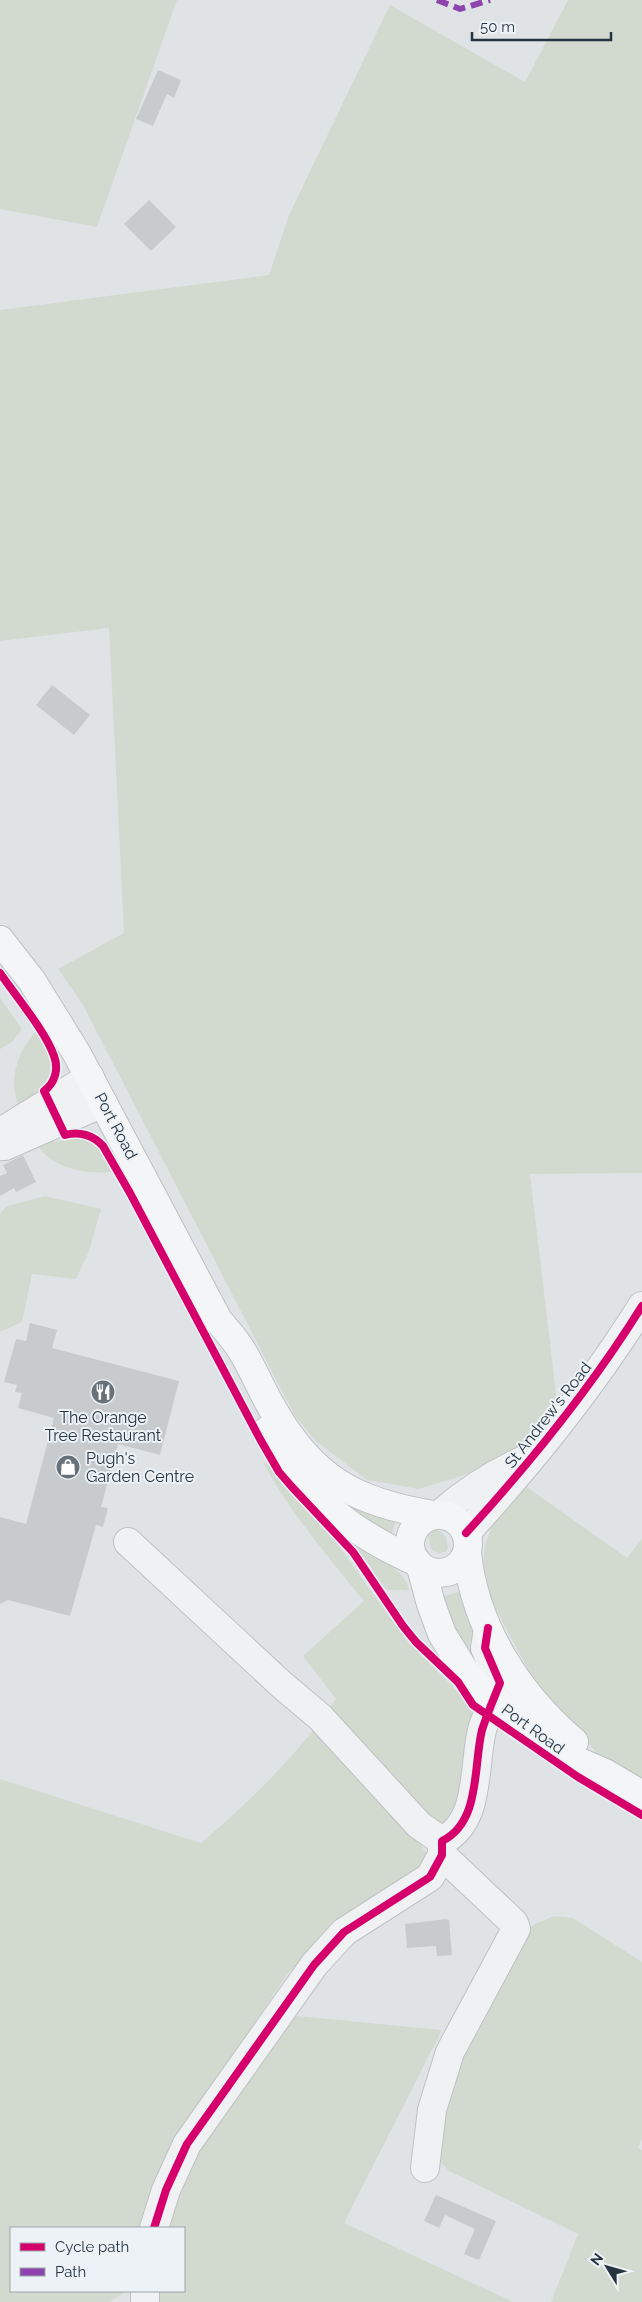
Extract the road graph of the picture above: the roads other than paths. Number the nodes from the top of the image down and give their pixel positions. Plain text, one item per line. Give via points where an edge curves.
1 (0, 940) edge
2 (90, 1077) junction
3 (103, 1103) junction
4 (0, 1132) edge
5 (0, 1146) edge
6 (642, 1306) edge
7 (218, 1320) junction
8 (530, 1457) junction
9 (437, 1515) junction
10 (128, 1542) dead end
11 (467, 1543) junction
12 (419, 1564) junction
13 (488, 1628) junction
14 (494, 1700) junction
15 (605, 1772) junction
16 (642, 1795) edge
17 (442, 1848) junction
18 (425, 2168) dead end
19 (154, 2227) edge

1 - 2 main road, Port Road via 32,980
2 - 3 main road, Port Road
2 - 4 street
3 - 5 street
3 - 7 main road, Port Road
6 - 8 street, St Andrew's Road via 587,1389
7 - 9 main road, Port Road via 241,1349 272,1409 292,1439 335,1483 357,1496 395,1508
7 - 12 main road, Port Road via 227,1355 277,1448 300,1479 335,1515 356,1530
8 - 9 street, St Andrew's Road via 502,1470
8 - 11 street, St Andrew's Road
9 - 11 main road via 454,1518 461,1524
9 - 12 main road via 425,1519 411,1536 410,1546
10 - 17 street via 320,1717
11 - 12 main road via 463,1562 450,1571 430,1572
11 - 13 main road, Port Road via 473,1587
12 - 14 main road, Port Road via 446,1642 464,1670
13 - 14 street via 484,1648 500,1683
13 - 15 main road, Port Road via 524,1691 559,1730
14 - 15 main road, Port Road via 575,1760
14 - 17 street via 482,1730 469,1810 463,1824
15 - 16 main road, Port Road
17 - 18 street via 514,1923 516,1929 450,2052 432,2110
17 - 19 street via 430,1877 344,1932 314,1966 187,2144 166,2190

